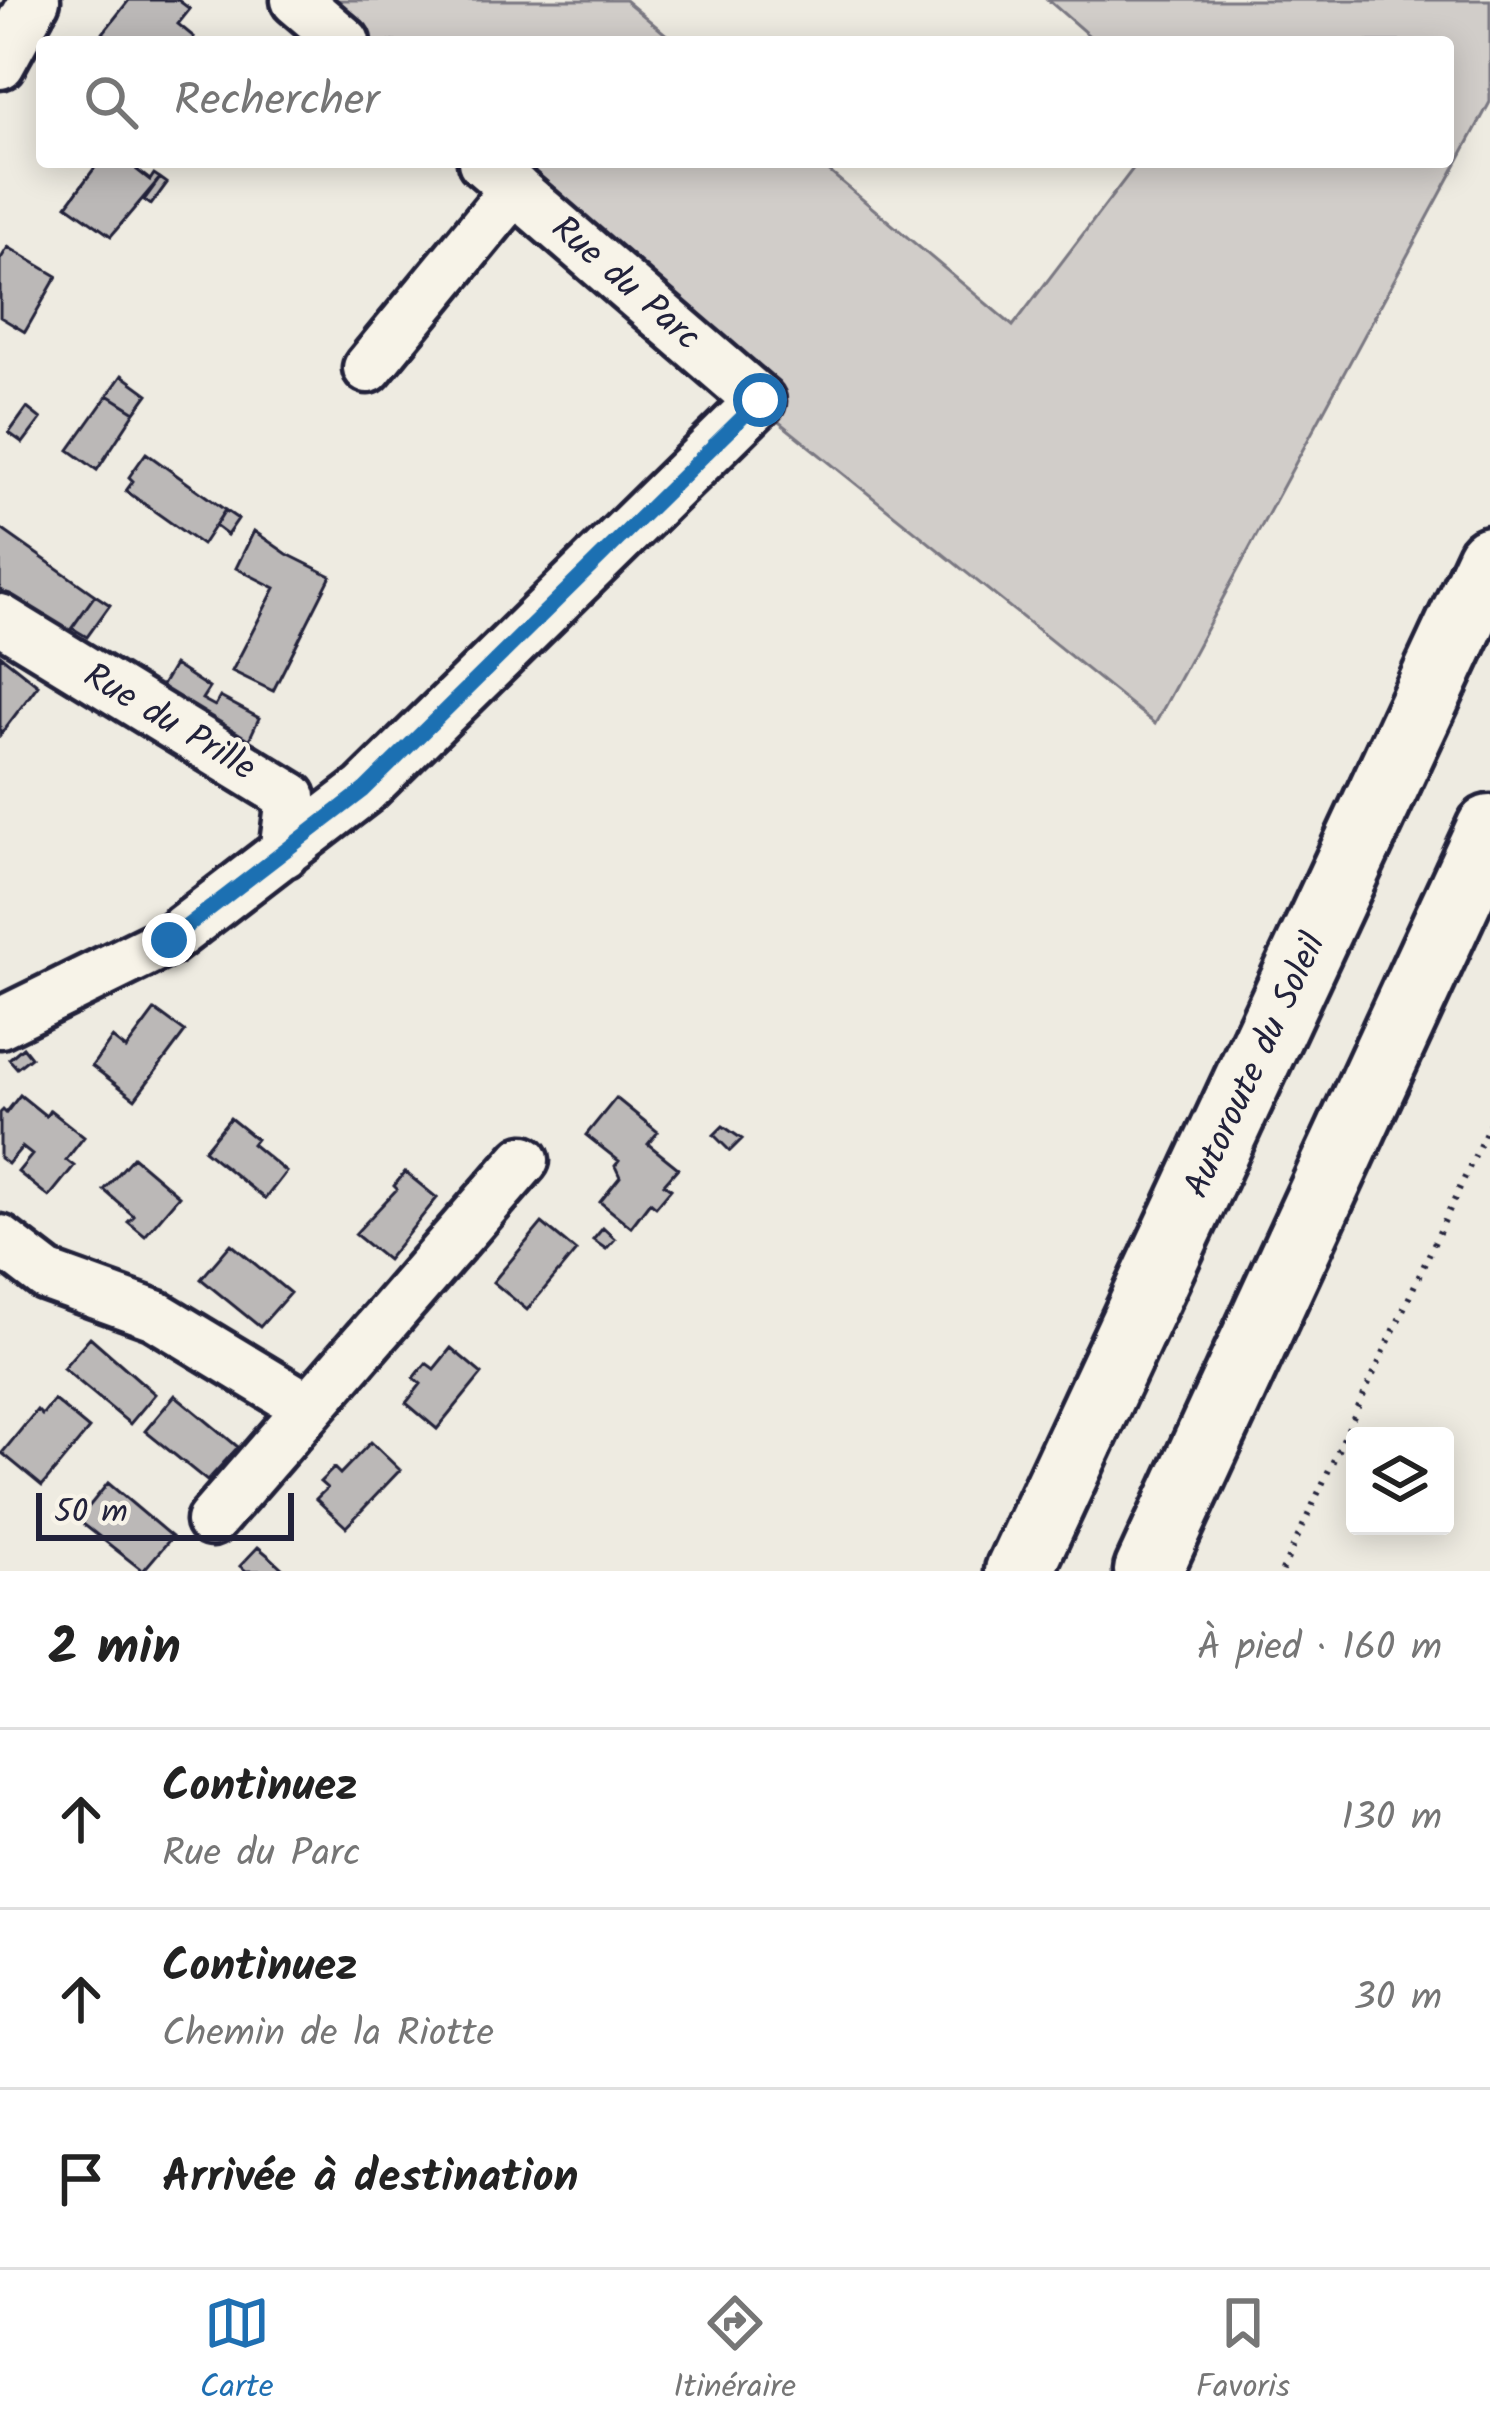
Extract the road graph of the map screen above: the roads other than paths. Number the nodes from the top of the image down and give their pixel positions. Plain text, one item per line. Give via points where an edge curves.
1 (35, 0) edge
2 (296, 0) edge
3 (338, 36) edge
4 (0, 64) edge
5 (499, 176) edge
6 (368, 368) dead end
7 (1490, 560) edge
8 (0, 619) edge
9 (1490, 829) edge
10 (284, 853) junction
11 (0, 1023) edge
12 (524, 1160) dead end
13 (0, 1240) edge
14 (309, 1408) junction
15 (211, 1520) dead end
16 (1019, 1571) edge
17 (1148, 1571) edge

1 - 4 street
2 - 3 street
5 - 6 street
5 - 10 street, Rue du Parc via 760,400 364,790
7 - 16 highway, Autoroute du Soleil
8 - 10 street, Rue du Prille via 291,797
9 - 17 highway
10 - 11 street via 169,940
12 - 14 street
13 - 14 street via 47,1276 155,1315
14 - 15 street

